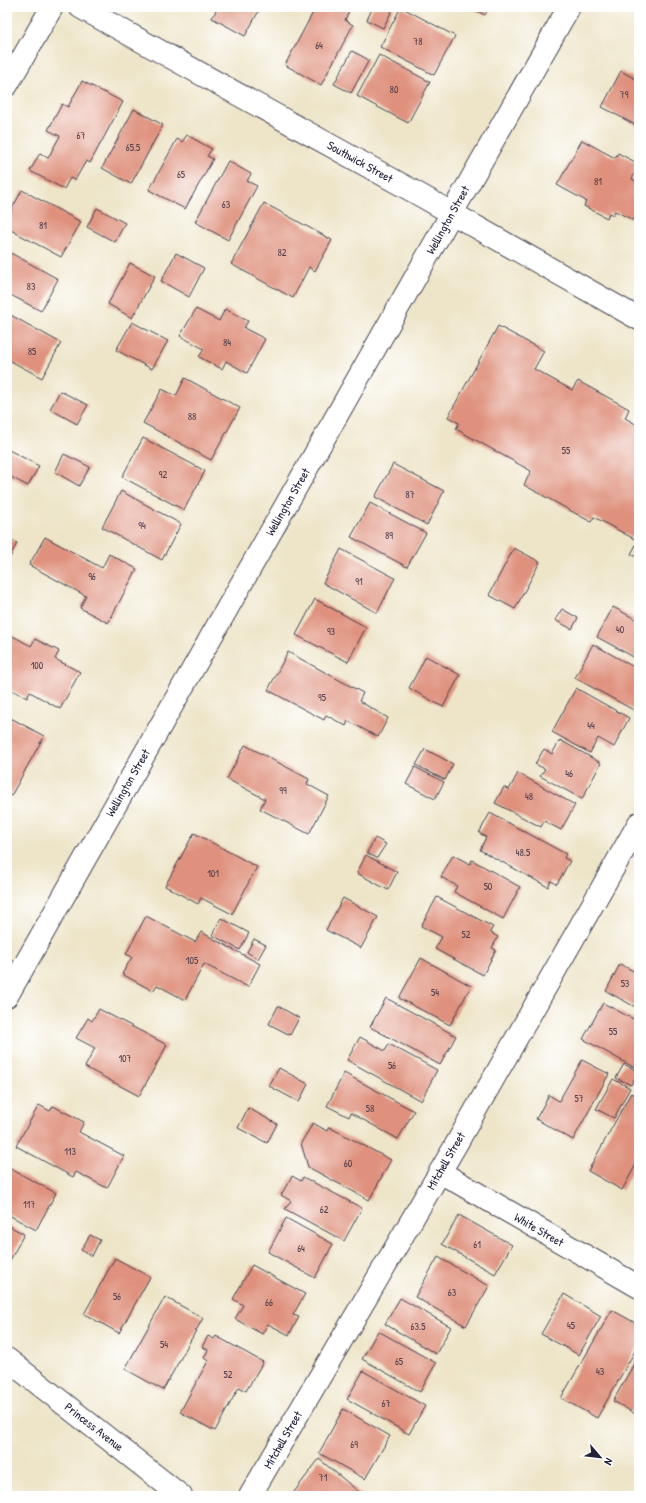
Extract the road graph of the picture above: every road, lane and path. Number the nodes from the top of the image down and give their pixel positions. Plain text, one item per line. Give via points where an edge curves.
1 (52, 7) edge
2 (80, 7) edge
3 (568, 7) edge
4 (7, 85) edge
5 (452, 214) junction
6 (639, 319) edge
7 (639, 823) edge
8 (7, 996) edge
9 (440, 1172) junction
10 (639, 1288) edge
11 (7, 1359) edge
12 (181, 1496) edge
13 (250, 1496) edge

1 - 4 street
2 - 5 street, Southwick Street
3 - 5 street, Wellington Street
5 - 6 street, Southwick Street
5 - 8 street, Wellington Street
7 - 9 street, Mitchell Street
9 - 10 street, White Street
9 - 13 street, Mitchell Street
11 - 12 street, Princess Avenue

